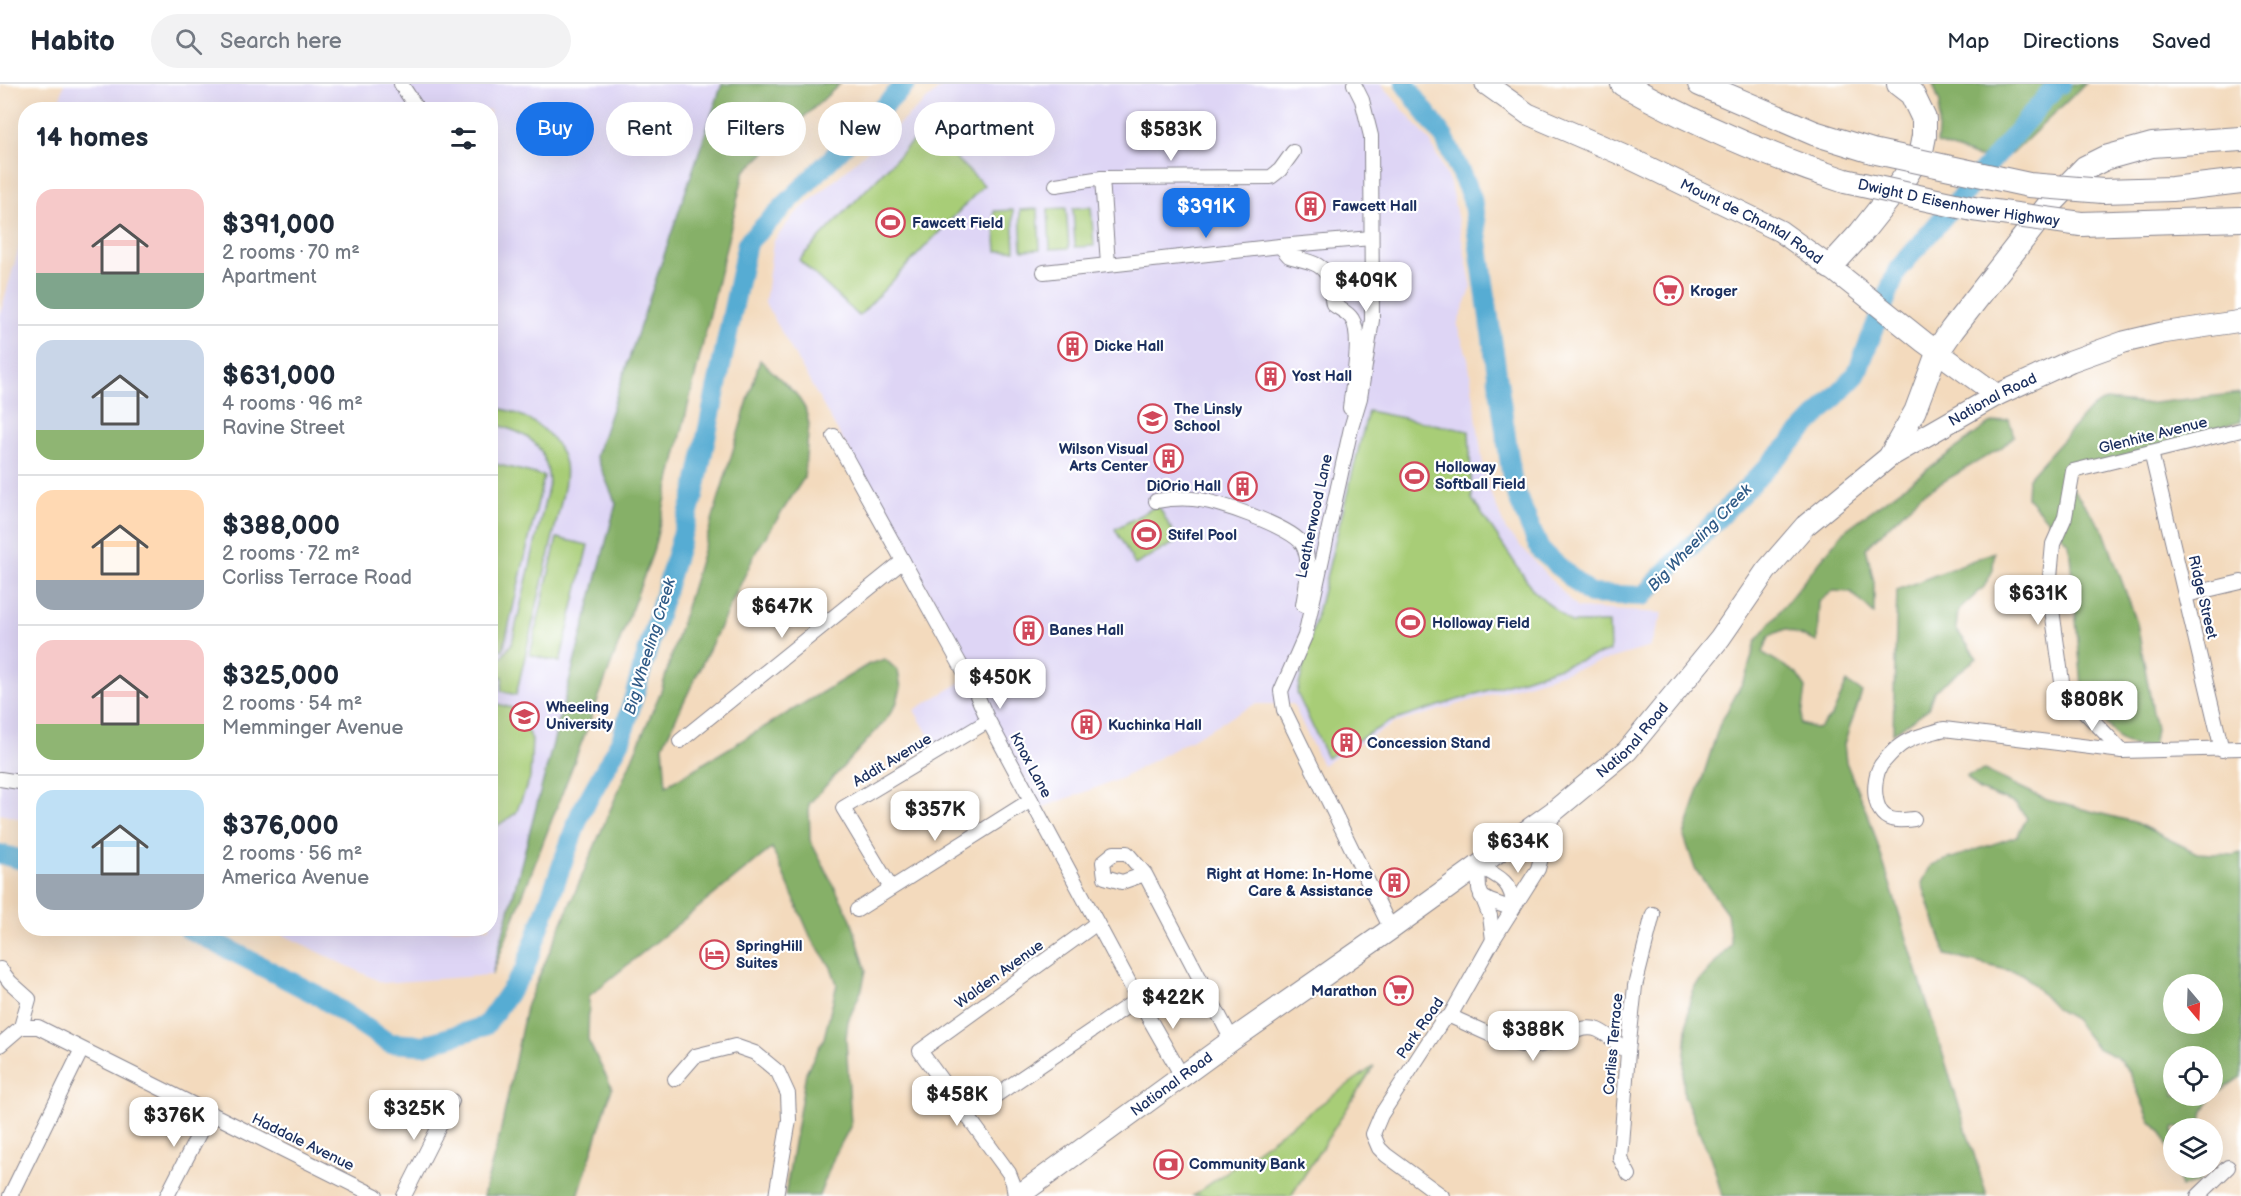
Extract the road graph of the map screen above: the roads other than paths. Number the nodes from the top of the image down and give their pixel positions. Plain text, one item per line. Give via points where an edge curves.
1 (401, 84) edge
2 (1354, 84) edge
3 (1486, 84) edge
4 (1623, 84) edge
5 (1700, 84) edge
6 (1899, 84) edge
7 (413, 102) edge
8 (2241, 139) edge
9 (1293, 152) dead end
10 (1102, 178) junction
11 (2241, 181) edge
12 (1056, 184) dead end
13 (2241, 219) edge
14 (1371, 238) junction
15 (1281, 246) junction
16 (1108, 264) junction
17 (1044, 273) dead end
18 (1837, 273) junction
19 (2241, 321) edge
20 (1931, 347) junction
21 (1997, 395) junction
22 (1351, 428) junction
23 (2241, 430) edge
24 (834, 436) dead end
25 (2151, 452) junction
26 (1889, 457) junction
27 (1156, 501) dead end
28 (903, 561) junction
29 (2241, 582) edge
30 (2186, 595) junction
31 (1297, 654) junction
32 (988, 721) junction
33 (680, 741) dead end
34 (2241, 748) edge
35 (2222, 750) junction
36 (2122, 751) junction
37 (1031, 800) junction
38 (1553, 812) junction
39 (1914, 819) dead end
40 (1479, 866) junction
41 (1145, 874) dead end
42 (891, 888) junction
43 (1481, 896) junction
44 (1513, 909) junction
45 (857, 910) dead end
46 (1653, 914) dead end
47 (1097, 923) junction
48 (1391, 929) junction
49 (1493, 940) junction
50 (0, 969) edge
51 (1137, 999) junction
52 (1450, 1016) junction
53 (21, 1027) junction
54 (3, 1037) edge
55 (1232, 1040) junction
56 (81, 1051) junction
57 (1628, 1052) junction
58 (1182, 1076) junction
59 (675, 1079) dead end
60 (452, 1101) dead end
61 (209, 1114) junction
62 (968, 1115) junction
63 (2228, 1167) dead end
64 (1629, 1175) dead end
65 (10, 1196) edge
66 (167, 1196) edge
67 (376, 1196) edge
68 (404, 1196) edge
69 (776, 1196) edge
70 (1016, 1196) edge
71 (1442, 1196) edge
72 (2198, 1196) edge

1 - 7 street
2 - 14 street, Leatherwood Lane via 1371,136
3 - 18 main road, Mount de Chantal Road via 1528,114 1780,231
4 - 13 highway, Dwight D Eisenhower Highway, bridge via 1784,161 1845,181 1972,209 2081,224
5 - 11 highway, Dwight D Eisenhower Highway, bridge via 1814,133 1872,151 2029,184 2103,191
6 - 18 highway via 1912,94 1924,119 1921,151
8 - 20 highway via 2152,145 2085,168 2050,204 1952,330
9 - 10 street via 1271,177
10 - 12 street
10 - 16 street
14 - 15 street
14 - 22 street, Leatherwood Lane via 1372,320 1360,398
15 - 16 street
15 - 22 street via 1289,256 1312,262 1327,275 1333,304 1354,325
16 - 17 street
18 - 20 main road, Mount de Chantal Road
19 - 21 main road, National Road via 2124,342
20 - 21 main road, Mount de Chantal Road
20 - 26 main road via 1915,411
21 - 26 main road, National Road
22 - 31 street, Leatherwood Lane via 1305,636
23 - 25 street, Glenhite Avenue
24 - 28 street, Knox Lane
25 - 30 street, Ridge Street
25 - 36 street, Glenhite Avenue via 2073,471 2065,516 2053,544 2049,588 2063,689
26 - 38 main road, National Road via 1805,526 1627,751
27 - 31 street via 1211,501 1289,532 1302,545 1308,566
28 - 32 street, Knox Lane
28 - 33 street
29 - 30 street
30 - 35 street, Ridge Street
31 - 48 street, Leatherwood Lane via 1281,691 1284,710
32 - 37 street, Knox Lane
32 - 42 street, Addit Avenue via 843,808
34 - 35 street
35 - 36 street
36 - 39 street via 1944,729 1919,736 1898,746 1880,766 1876,783 1883,815 1891,820
37 - 42 street
37 - 47 street, Knox Lane
38 - 40 main road, National Road
38 - 44 street, Park Road via 1538,869
40 - 43 street
40 - 44 street via 1503,880 1512,894
40 - 48 main road, National Road
41 - 55 street
42 - 45 street
43 - 44 street
43 - 49 street via 1490,916
44 - 49 street, Park Road
46 - 57 street, Corliss Terrace via 1635,986
47 - 51 street, Knox Lane
47 - 62 street, Walden Avenue via 920,1051
48 - 55 main road, National Road
49 - 52 street, Park Road
50 - 53 street via 28,999
51 - 58 street, Knox Lane
51 - 62 street
52 - 57 street via 1529,1047 1546,1045 1589,1028 1598,1030
52 - 71 street, Park Road via 1442,1021 1381,1115 1373,1134 1378,1148
53 - 54 street
53 - 56 street, Haddale Avenue via 38,1027
55 - 58 main road, National Road
56 - 61 street, Haddale Avenue
56 - 65 street
57 - 64 street, Corliss Terrace via 1620,1158
58 - 70 main road, National Road
59 - 69 street via 695,1056 735,1046 755,1053 778,1072 788,1094 789,1120
60 - 68 street
61 - 66 street
61 - 67 street, Haddale Avenue
62 - 70 street via 1009,1173
63 - 72 street

